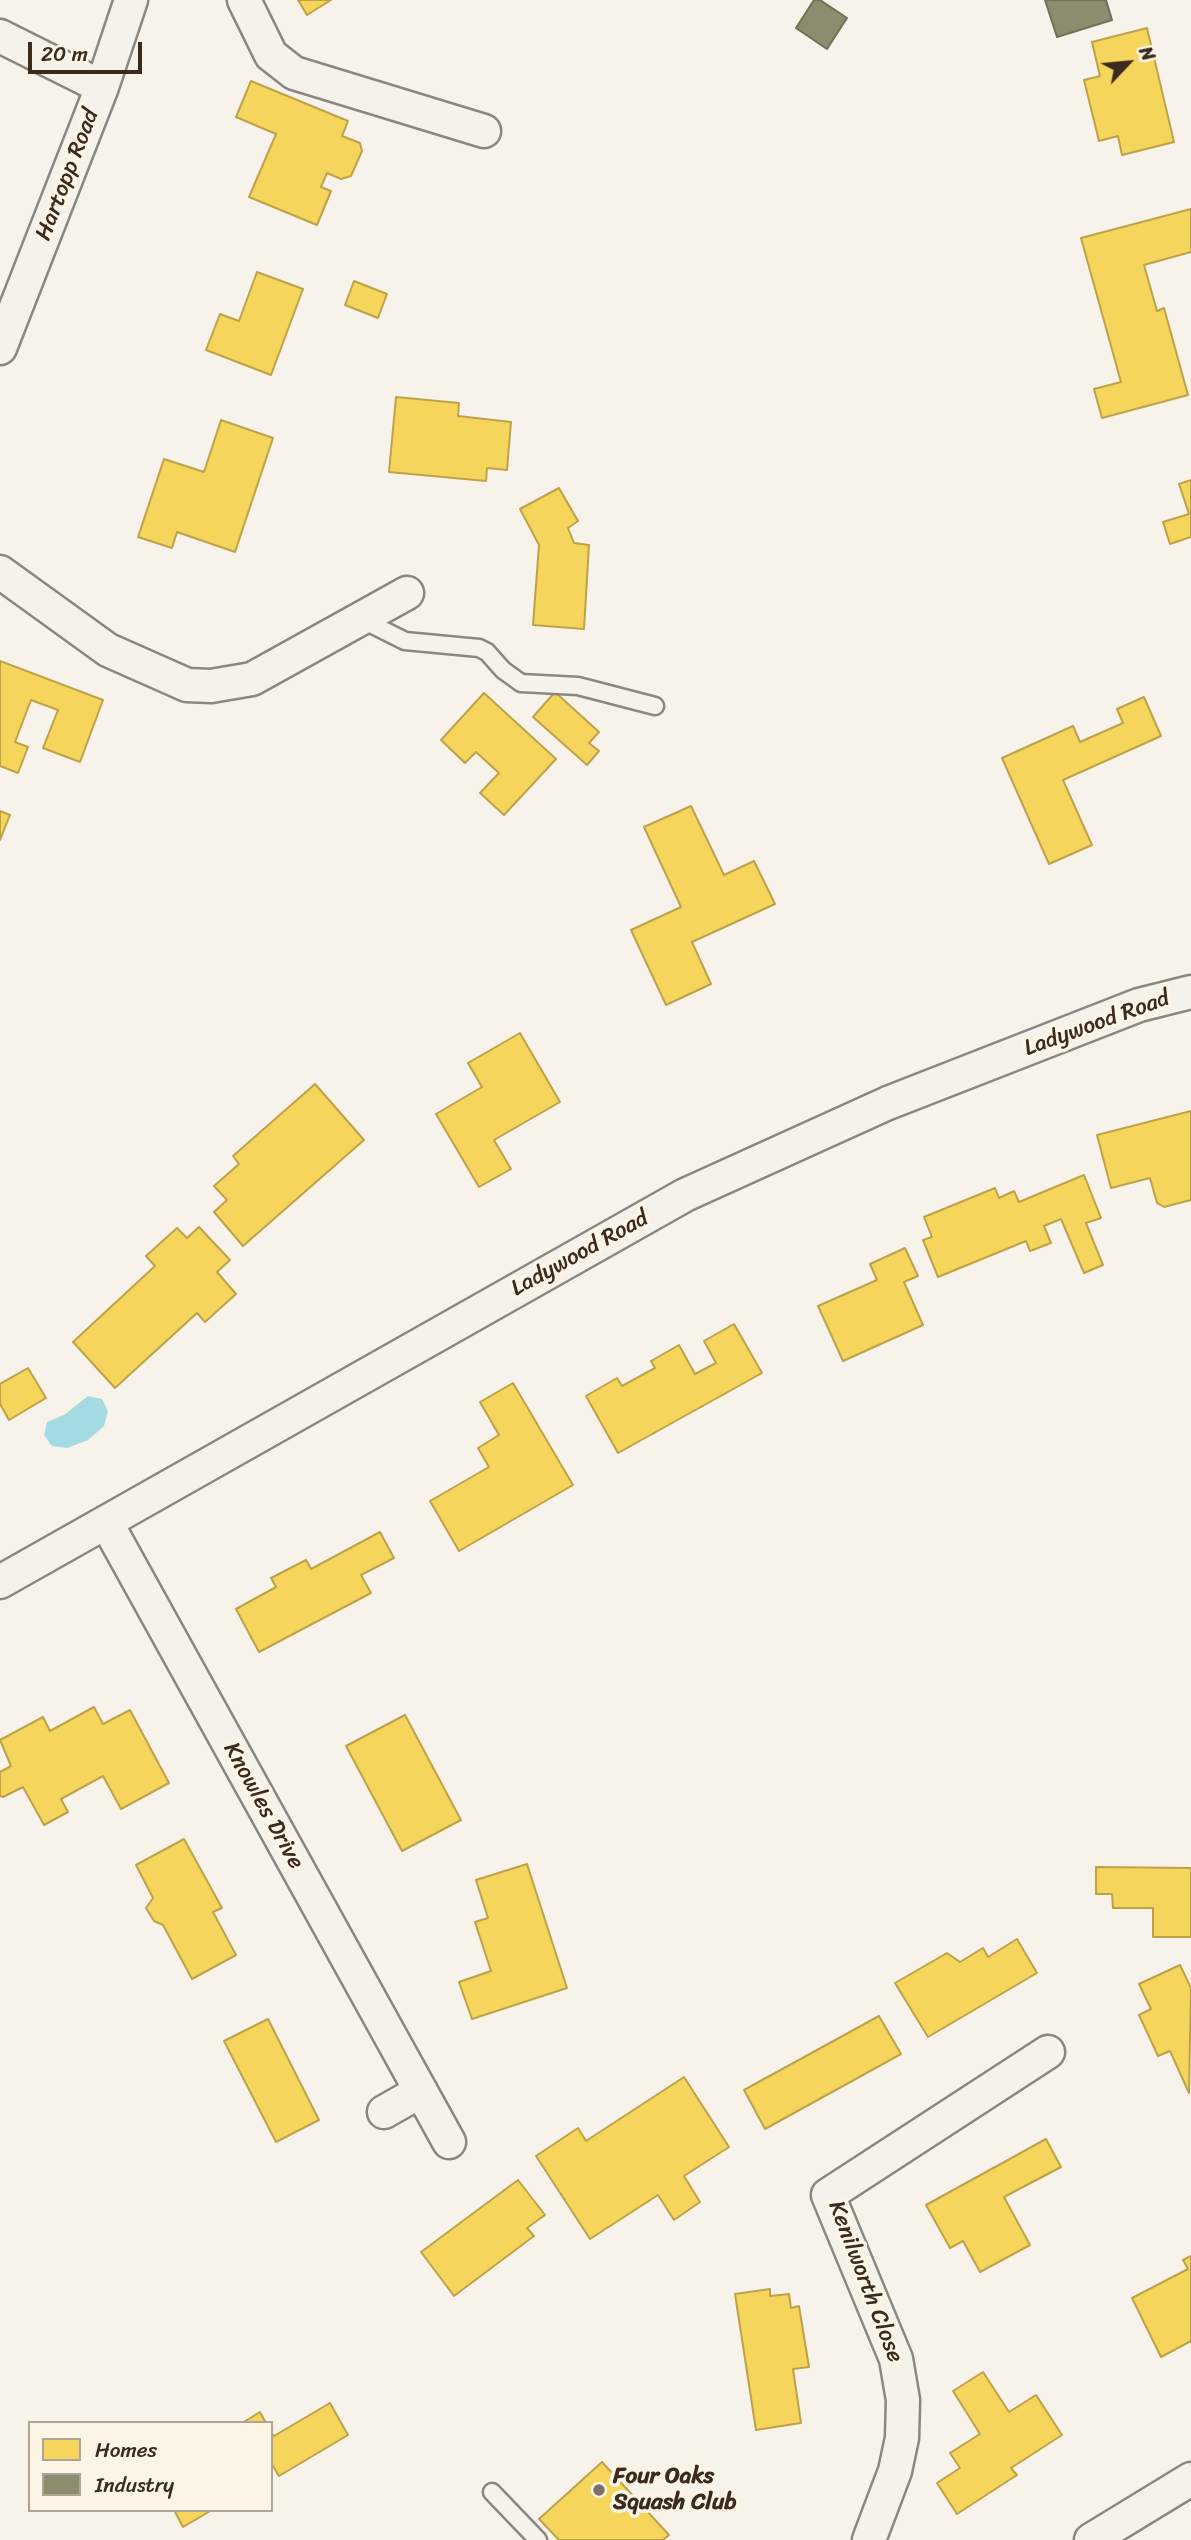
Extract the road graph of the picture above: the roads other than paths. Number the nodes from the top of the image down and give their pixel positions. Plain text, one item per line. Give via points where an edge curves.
1 (131, 0) edge
2 (244, 0) edge
3 (0, 36) edge
4 (102, 87) junction
5 (484, 131) dead end
6 (0, 348) edge
7 (0, 572) edge
8 (407, 593) dead end
9 (360, 619) junction
10 (655, 706) dead end
11 (1191, 992) edge
12 (106, 1522) junction
13 (0, 1582) edge
14 (1048, 2052) dead end
15 (421, 2091) junction
16 (384, 2112) dead end
17 (449, 2142) dead end
18 (1191, 2479) edge
19 (492, 2492) dead end
20 (538, 2540) edge
21 (869, 2540) edge
22 (1091, 2540) edge

1 - 4 street, Hartopp Road
2 - 5 street via 271,55 294,73
3 - 4 street
4 - 6 street, Hartopp Road
7 - 9 street via 108,650 187,685 252,679
8 - 9 street
9 - 10 lane via 405,641 479,648 521,683 578,686
11 - 12 street, Ladywood Road via 1139,1005 888,1103 685,1195
12 - 13 street, Ladywood Road
12 - 15 street, Knowles Drive
14 - 21 street, Kenilworth Close via 828,2195 896,2359 902,2400 902,2438 895,2471
15 - 16 street
15 - 17 street, Knowles Drive
18 - 22 street
19 - 20 lane

